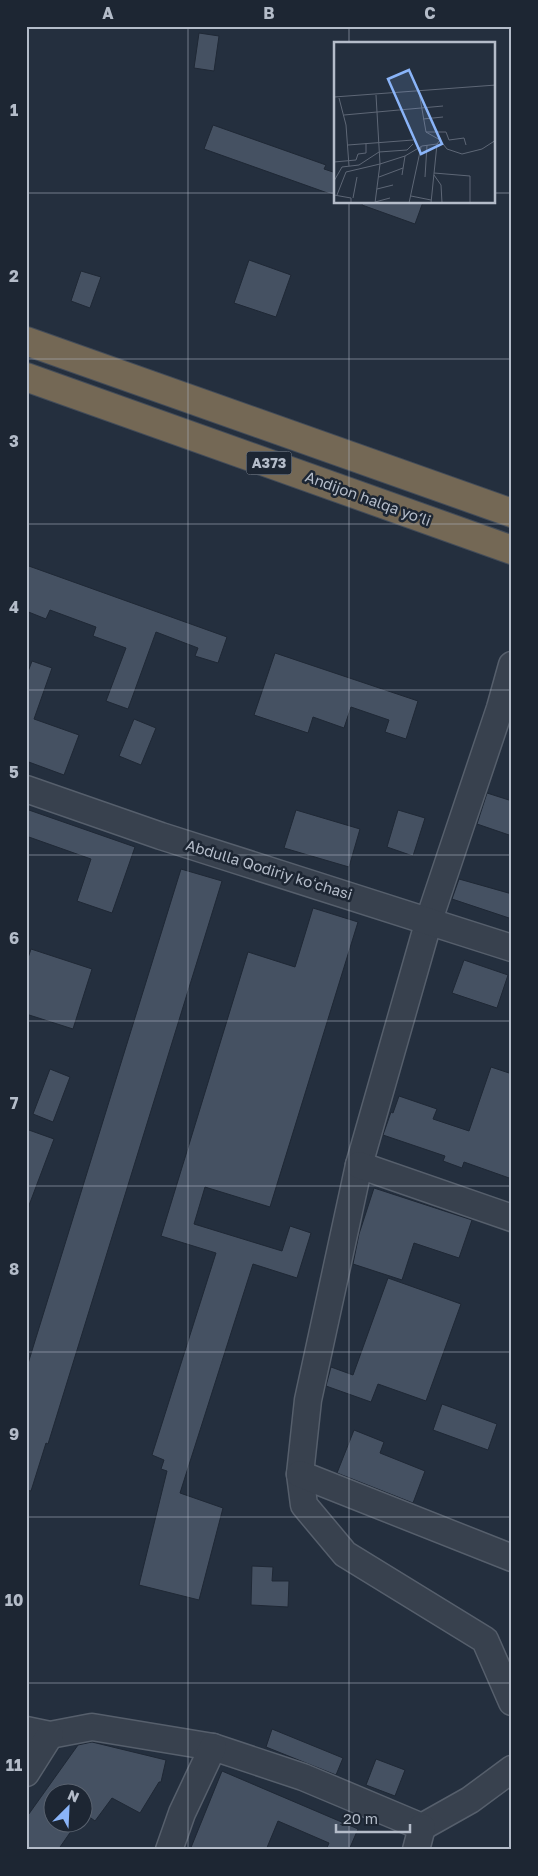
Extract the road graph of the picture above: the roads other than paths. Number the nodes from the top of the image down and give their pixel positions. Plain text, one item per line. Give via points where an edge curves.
1 (26, 341) edge
2 (26, 377) edge
3 (512, 513) edge
4 (512, 550) edge
5 (512, 666) edge
6 (506, 710) edge
7 (26, 789) edge
8 (429, 920) junction
9 (512, 948) edge
10 (358, 1165) junction
11 (512, 1218) edge
12 (300, 1474) junction
13 (512, 1558) edge
14 (512, 1702) edge
15 (38, 1733) edge
16 (213, 1748) junction
17 (512, 1769) edge
18 (26, 1773) edge
19 (419, 1838) edge
20 (169, 1850) edge

1 - 3 highway, A373
2 - 4 highway, Andijon halqa yo‘li / A373
5 - 6 street
6 - 8 street
7 - 8 street, Abdulla Qodiriy koʻchasi via 161,836
8 - 9 street, Abdulla Qodiriy koʻchasi
8 - 10 street
10 - 11 street
10 - 12 street via 308,1400
12 - 13 street
12 - 14 street via 304,1505 345,1554 485,1640
15 - 16 street via 92,1727
15 - 18 street
16 - 19 street via 303,1777
16 - 20 street via 182,1813
17 - 19 street

